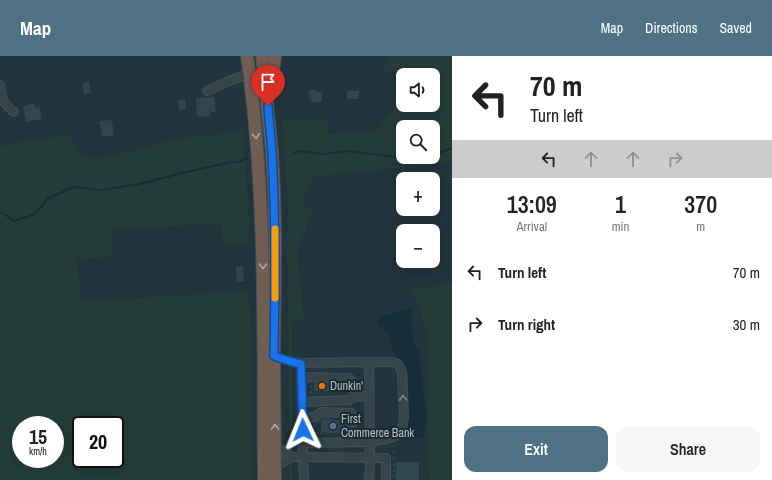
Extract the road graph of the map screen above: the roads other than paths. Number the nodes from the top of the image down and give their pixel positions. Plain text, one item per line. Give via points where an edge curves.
1 (247, 56) edge
2 (262, 56) edge
3 (275, 56) edge
4 (250, 73) junction
5 (0, 85) edge
6 (207, 92) dead end
7 (14, 112) dead end
8 (269, 120) junction
9 (274, 356) junction
10 (369, 362) junction
11 (301, 364) junction
12 (301, 378) junction
13 (369, 396) junction
14 (354, 397) junction
15 (302, 402) junction
16 (303, 418) junction
17 (307, 441) junction
18 (352, 442) junction
19 (370, 442) junction
20 (275, 446) junction
21 (292, 457) junction
22 (303, 457) junction
23 (370, 458) junction
24 (275, 467) junction
25 (264, 480) edge
26 (275, 480) edge
27 (304, 480) edge
28 (369, 480) edge
29 (386, 480) edge

1 - 4 highway
2 - 8 highway
3 - 8 highway
4 - 6 lane
4 -> 25 highway via 262,220
5 - 7 lane via 2,100
8 - 9 highway via 274,220
9 - 11 lane
20 -> 9 highway
10 - 11 lane
10 - 13 lane
19 -> 10 lane via 395,436 403,426 404,417 402,372 398,364
11 - 12 lane
12 - 14 lane via 349,378 353,383
12 - 15 lane
13 - 14 lane
13 - 19 lane
14 - 15 lane via 349,400
15 - 16 lane
16 - 17 lane
16 - 18 lane via 315,417 321,412 351,413
17 - 18 lane
17 - 22 lane
18 - 19 lane
19 - 23 lane
20 - 21 lane
20 - 24 highway
21 - 22 lane
21 - 24 lane
22 - 23 lane
22 - 27 lane
23 - 28 lane
23 - 29 lane via 386,458
24 - 26 highway

